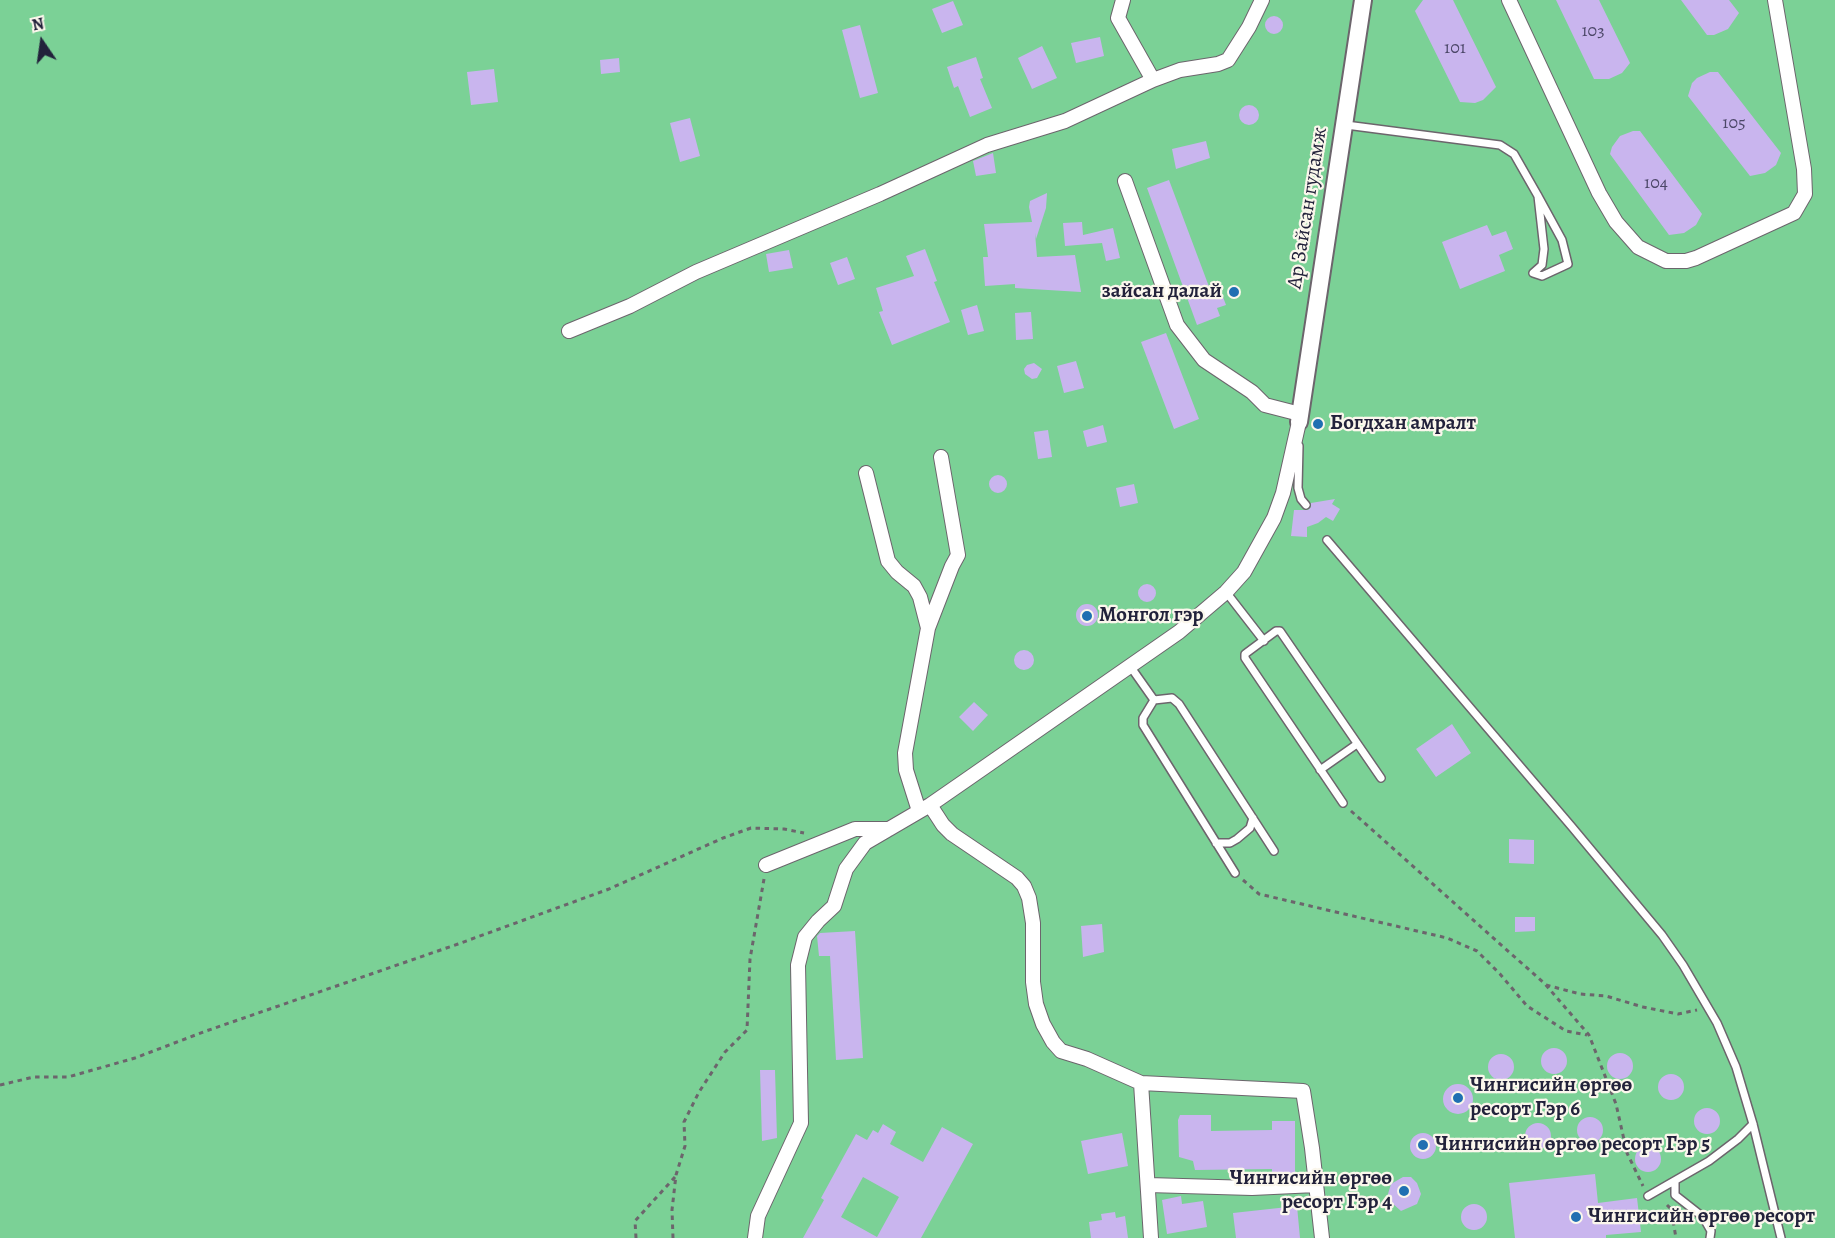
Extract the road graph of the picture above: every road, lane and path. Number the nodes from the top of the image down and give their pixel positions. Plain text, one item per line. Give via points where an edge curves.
1 (1123, 0) edge
2 (1262, 0) edge
3 (1363, 0) edge
4 (1509, 0) edge
5 (1775, 0) edge
6 (1153, 80) junction
7 (1343, 124) junction
8 (1125, 181) dead end
9 (1538, 196) junction
10 (569, 331) dead end
11 (1299, 418) junction
12 (941, 457) dead end
13 (866, 472) dead end
14 (1306, 505) dead end
15 (1327, 540) dead end
16 (1226, 592) junction
17 (928, 628) junction
18 (1264, 641) junction
19 (1130, 666) junction
20 (1154, 700) junction
21 (1356, 744) junction
22 (1320, 770) junction
23 (1381, 778) dead end
24 (1343, 803) joint
25 (925, 808) junction
26 (1253, 818) junction
27 (890, 829) junction
28 (833, 837) junction
29 (1216, 843) junction
30 (1274, 851) dead end
31 (766, 865) joint
32 (1235, 873) joint
33 (1545, 984) junction
34 (1708, 1006) junction
35 (1589, 1035) junction
36 (1141, 1083) junction
37 (0, 1085) edge
38 (1753, 1124) junction
39 (676, 1175) junction
40 (1675, 1181) junction
41 (1148, 1185) junction
42 (1316, 1185) junction
43 (1652, 1194) junction
44 (636, 1238) edge
45 (673, 1238) edge
46 (755, 1238) edge
47 (1151, 1238) edge
48 (1322, 1238) edge
49 (1676, 1238) edge
50 (1710, 1238) edge
51 (1781, 1238) edge

1 - 6 street via 1118,18
2 - 6 street via 1228,60
3 - 7 street, Ар Зайсан гудамж
4 - 5 street via 1616,222 1638,247 1666,261 1696,258 1794,213 1805,194
6 - 10 street via 1065,121 987,145
7 - 9 lane via 1500,145 1514,154
7 - 11 street, Ар Зайсан гудамж
8 - 11 street via 1177,326 1204,360 1265,405
9 - 9 lane via 1562,240 1568,264 1542,276 1533,273 1542,265 1544,249
11 - 14 lane via 1298,488
11 - 16 street via 1274,518 1244,572
12 - 17 street via 958,555
13 - 17 street via 888,561 914,586
15 - 34 lane via 1662,935
16 - 18 lane
16 - 19 street via 1194,621
17 - 25 street via 905,753 906,770
18 - 21 lane via 1280,631
18 - 22 lane via 1245,658
19 - 20 lane
19 - 25 street
20 - 26 lane via 1172,698 1179,704
20 - 29 lane via 1143,725
21 - 22 lane
21 - 23 lane
22 - 24 lane
24 - 33 path
25 - 27 street
25 - 36 street via 952,834 1024,886 1033,923 1036,1004 1053,1042 1061,1051
26 - 29 lane via 1250,828 1237,839
26 - 30 lane
27 - 28 street via 855,829
27 - 46 street via 865,843 846,869 834,906 805,937 798,965 801,1123 758,1216
28 - 31 street
28 - 37 path via 751,828 609,889 135,1058 68,1077 34,1077
29 - 32 lane
31 - 39 path via 750,959 747,1030 725,1052 684,1122 685,1146
32 - 35 path via 1258,894 1447,938 1477,951 1527,1006 1566,1031
33 - 34 path via 1678,1014
33 - 35 path
34 - 38 lane via 1733,1059
35 - 43 path via 1616,1104 1627,1153
36 - 41 street
36 - 42 street via 1303,1091
38 - 40 lane via 1725,1150
38 - 51 lane
39 - 44 path via 635,1221
39 - 45 path
40 - 43 lane
40 - 50 lane via 1676,1195 1703,1216 1711,1231
41 - 42 street
41 - 47 street
42 - 48 street
43 - 49 path via 1671,1209

